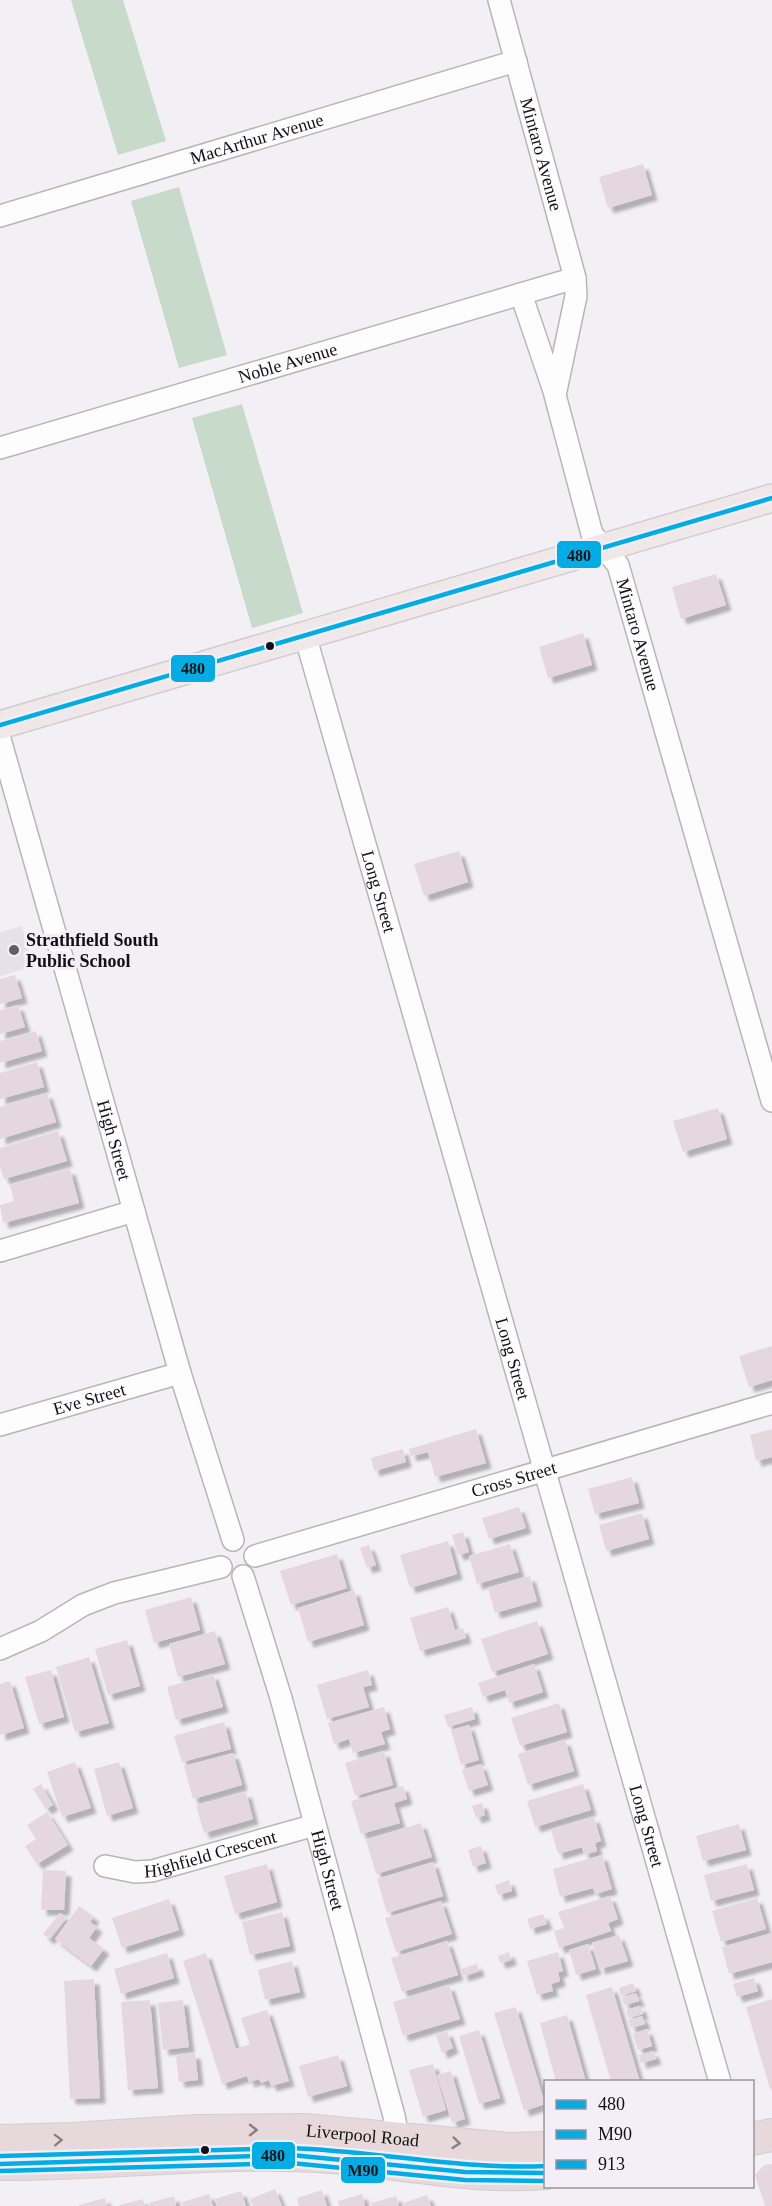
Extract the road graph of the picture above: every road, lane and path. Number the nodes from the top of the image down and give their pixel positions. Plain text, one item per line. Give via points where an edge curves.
1 (499, 0) edge
2 (516, 61) junction
3 (0, 216) edge
4 (575, 278) junction
5 (521, 294) junction
6 (555, 395) junction
7 (0, 448) edge
8 (772, 498) edge
9 (604, 547) junction
10 (305, 635) junction
11 (0, 725) edge
12 (0, 739) edge
13 (772, 1101) edge
14 (134, 1211) junction
15 (0, 1251) edge
16 (180, 1373) junction
17 (772, 1402) edge
18 (0, 1425) edge
19 (545, 1469) junction
20 (233, 1540) junction
21 (255, 1556) junction
22 (221, 1567) junction
23 (243, 1576) junction
24 (0, 1650) edge
25 (315, 1825) junction
26 (105, 1866) dead end
27 (719, 2080) edge
28 (772, 2115) edge
29 (754, 2117) edge
30 (772, 2135) edge
31 (754, 2139) edge
32 (0, 2141) edge
33 (544, 2148) edge
34 (401, 2152) junction
35 (0, 2164) edge
36 (544, 2173) edge

1 - 2 street, Mintaro Avenue
2 - 3 street, MacArthur Avenue
2 - 4 street, Mintaro Avenue
4 - 5 street, Noble Avenue
4 - 6 street, Mintaro Avenue via 576,296
5 - 6 street
5 - 7 street, Noble Avenue
6 - 9 street, Mintaro Avenue via 592,534
8 - 9 main road
9 - 10 main road
9 - 13 street, Mintaro Avenue via 619,569
10 - 11 main road
10 - 19 street, Long Street
12 - 14 street, High Street
14 - 15 street
14 - 16 street, High Street
16 - 18 street, Eve Street
16 - 20 street, High Street
17 - 19 street, Cross Street
19 - 21 street, Cross Street
19 - 27 street, Long Street
20 - 21 street via 246,1542
20 - 22 street via 221,1548
21 - 23 street via 253,1568
22 - 23 street via 230,1575
22 - 24 street via 114,1593 83,1605
23 - 25 street, High Street
25 - 26 street, Highfield Crescent via 152,1871
25 - 34 street, High Street
28 - 29 highway
30 - 31 highway
32 -> 34 highway, Liverpool Road via 304,2130
34 -> 33 highway, Liverpool Road
34 - 35 highway, Liverpool Road
34 - 36 highway, Liverpool Road via 495,2175

